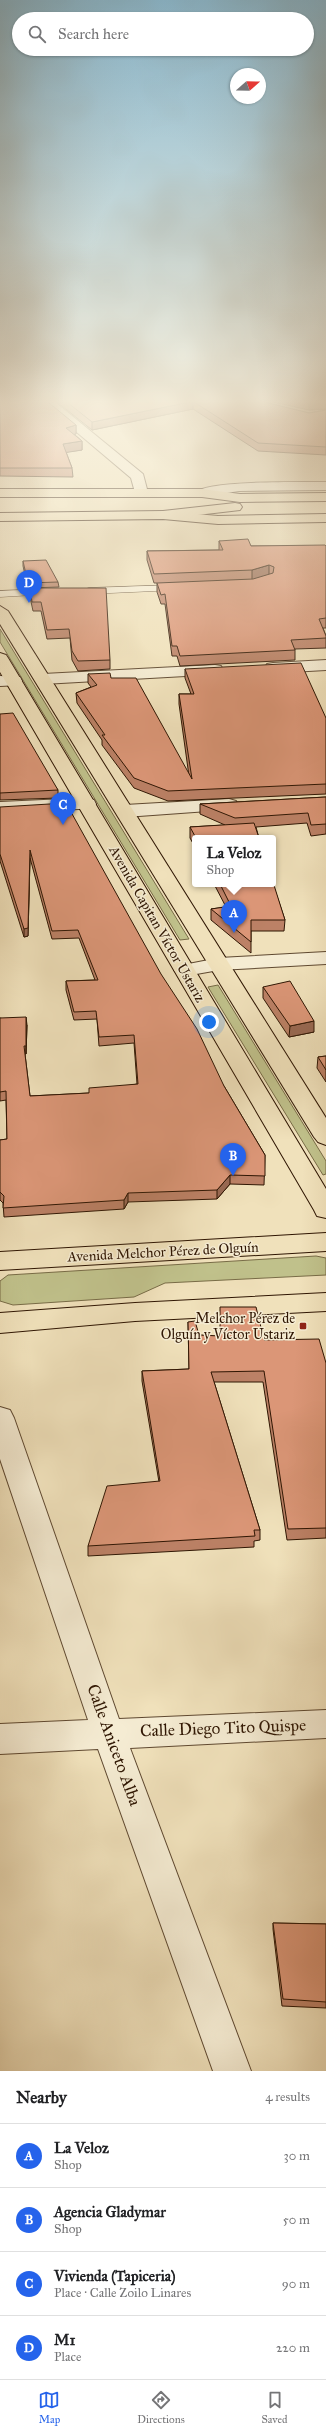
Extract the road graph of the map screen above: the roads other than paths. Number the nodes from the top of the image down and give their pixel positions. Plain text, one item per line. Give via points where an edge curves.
1 (326, 505) edge
2 (163, 515) junction
3 (0, 517) edge
4 (326, 518) edge
5 (182, 587) edge
6 (81, 591) edge
7 (57, 592) edge
8 (0, 594) edge
9 (0, 611) edge
10 (0, 658) edge
11 (326, 665) edge
12 (255, 669) edge
13 (231, 670) edge
14 (43, 678) junction
15 (7, 681) edge
16 (87, 804) junction
17 (248, 804) edge
18 (0, 808) edge
19 (125, 811) junction
20 (326, 958) edge
21 (219, 964) junction
22 (185, 970) junction
23 (326, 1137) edge
24 (326, 1210) edge
25 (326, 1242) edge
26 (0, 1261) edge
27 (326, 1302) edge
28 (0, 1323) edge
29 (0, 1418) edge
30 (326, 1724) edge
31 (108, 1733) junction
32 (0, 1739) edge
33 (232, 2071) edge

1 - 2 main road via 217,507
2 - 3 main road
2 - 4 main road via 218,520
5 - 6 lane
7 - 8 lane
9 - 14 main road, Avenida Capitan Víctor Ustariz
10 - 15 main road, Avenida Capitan Víctor Ustariz
11 - 12 street
13 - 14 street
14 - 19 main road, Avenida Capitan Víctor Ustariz
15 - 16 main road, Avenida Capitan Víctor Ustariz
16 - 18 street
16 - 22 main road, Avenida Capitan Víctor Ustariz
17 - 19 street
19 - 21 main road, Avenida Capitan Víctor Ustariz
20 - 21 street
21 - 22 street
21 - 23 main road, Avenida Capitan Víctor Ustariz
22 - 24 main road, Avenida Capitan Víctor Ustariz
25 - 26 main road, Avenida Melchor Pérez de Olguín
27 - 28 main road via 136,1312
29 - 31 street, Calle Aniceto Alba
30 - 31 street, Calle Diego Tito Quispe
31 - 32 street, Calle Diego Tito Quispe
31 - 33 street, Calle Aniceto Alba

